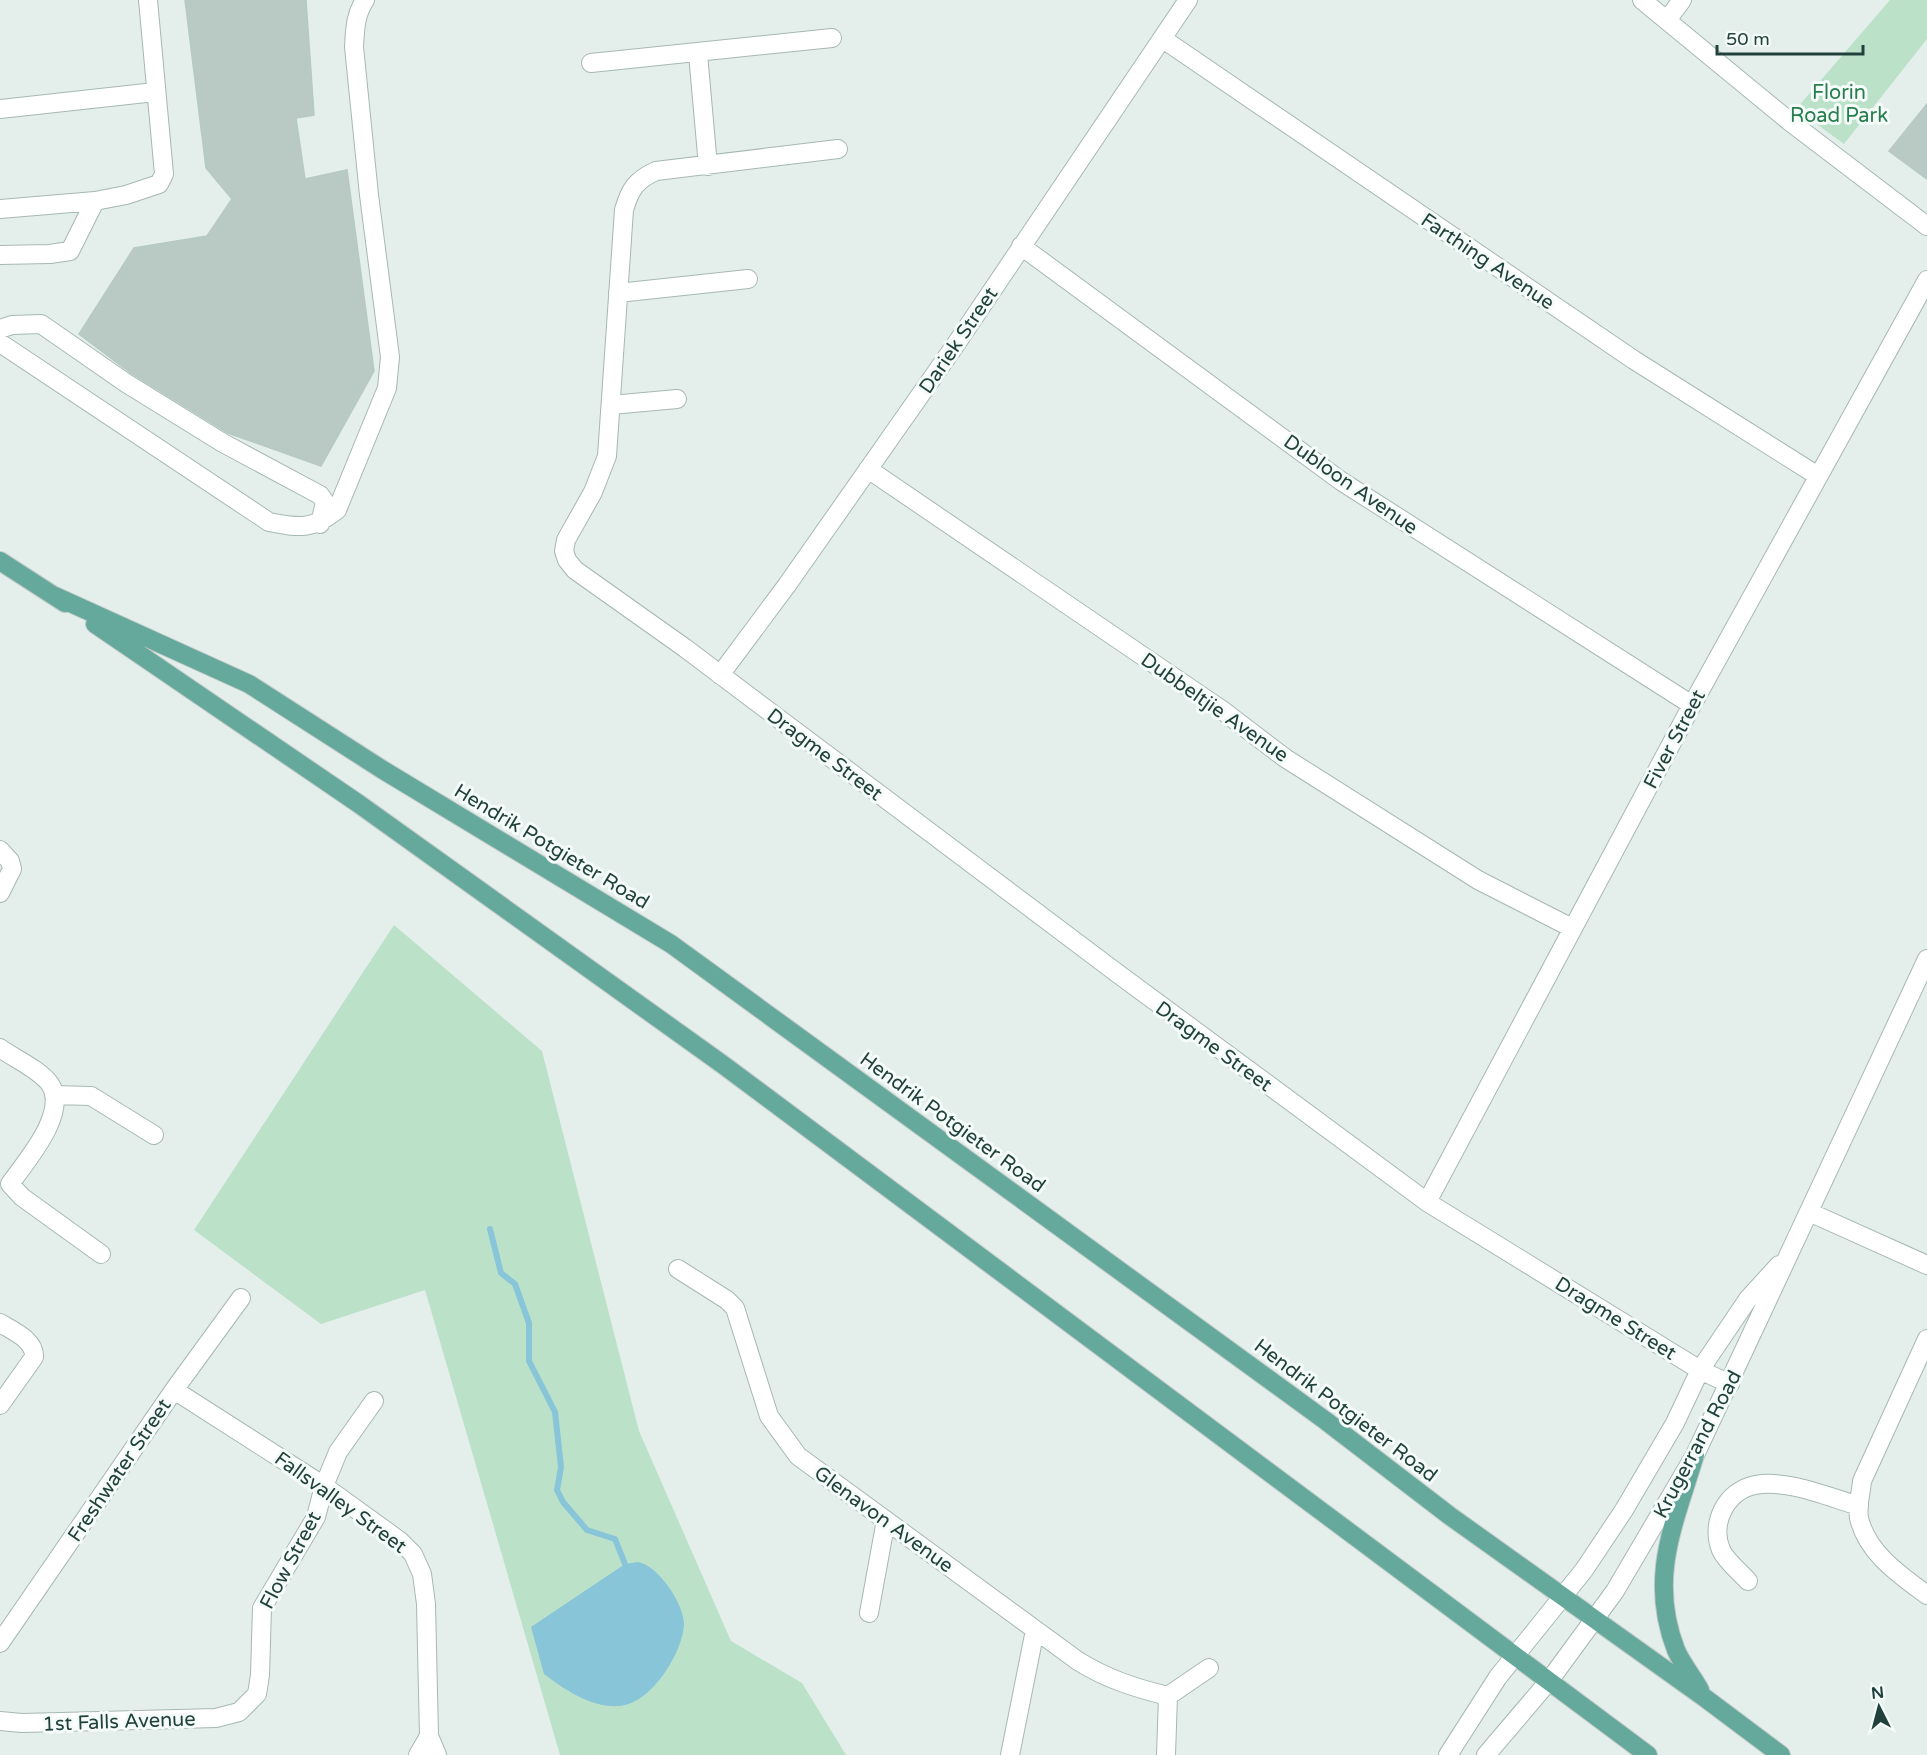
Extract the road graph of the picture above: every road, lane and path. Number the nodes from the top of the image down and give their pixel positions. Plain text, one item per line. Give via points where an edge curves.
1 (148, 0) edge
2 (365, 0) edge
3 (1188, 0) edge
4 (1642, 0) edge
5 (1682, 0) edge
6 (1667, 20) junction
7 (832, 38) dead end
8 (1163, 39) junction
9 (698, 54) junction
10 (591, 63) dead end
11 (155, 92) junction
12 (0, 110) edge
13 (838, 149) dead end
14 (708, 166) junction
15 (95, 201) junction
16 (0, 209) edge
17 (1927, 226) edge
18 (1021, 246) junction
19 (0, 255) edge
20 (748, 279) dead end
21 (1927, 280) edge
22 (618, 293) junction
23 (0, 329) edge
24 (0, 343) edge
25 (677, 399) dead end
26 (611, 405) junction
27 (868, 469) junction
28 (1818, 476) junction
29 (320, 524) junction
30 (0, 561) edge
31 (55, 596) junction
32 (720, 675) junction
33 (1692, 705) junction
34 (0, 850) edge
35 (0, 893) edge
36 (1572, 928) junction
37 (1927, 959) edge
38 (0, 1048) edge
39 (54, 1095) junction
40 (154, 1135) dead end
41 (5, 1181) edge
42 (1427, 1202) junction
43 (1809, 1212) junction
44 (101, 1254) dead end
45 (1786, 1261) junction
46 (1927, 1265) edge
47 (678, 1269) dead end
48 (242, 1298) dead end
49 (0, 1323) edge
50 (1927, 1339) edge
51 (1700, 1370) junction
52 (1730, 1384) junction
53 (174, 1390) junction
54 (374, 1401) dead end
55 (0, 1405) edge
56 (1695, 1455) junction
57 (324, 1486) junction
58 (1859, 1506) junction
59 (886, 1520) junction
60 (1748, 1581) dead end
61 (1927, 1595) edge
62 (1562, 1596) junction
63 (869, 1613) dead end
64 (1595, 1619) junction
65 (1035, 1630) junction
66 (0, 1643) edge
67 (1515, 1655) junction
68 (1209, 1668) dead end
69 (1549, 1681) junction
70 (1168, 1696) junction
71 (1706, 1698) junction
72 (216, 1718) joint
73 (0, 1721) edge
74 (429, 1736) junction
75 (418, 1755) edge
76 (438, 1755) edge
77 (1010, 1755) edge
78 (1166, 1755) edge
79 (1448, 1755) edge
80 (1486, 1755) edge
81 (1648, 1755) edge
82 (1781, 1755) edge

1 - 11 street
2 - 29 street via 359,9 354,47 390,357 387,388 337,510
3 - 8 street, Dariek Street
4 - 6 street
5 - 6 street
6 - 17 street via 1789,121
7 - 9 street
8 - 18 street, Dariek Street
8 - 28 street, Farthing Avenue via 1634,360
9 - 10 street
9 - 14 street
11 - 12 street
11 - 15 street via 164,174 159,184
13 - 14 street
14 - 22 street via 656,171 640,178 630,190 624,210
15 - 16 street
15 - 19 street via 70,251
18 - 27 street, Dariek Street
18 - 33 street, Dubloon Avenue via 1341,481
20 - 22 street
21 - 28 street, Fiver Street
22 - 26 street
23 - 29 street via 41,324 223,443 320,495 325,502
24 - 29 street via 269,522 297,528
25 - 26 street
26 - 32 street, Dragme Street via 608,456 566,540 567,560 574,570
27 - 32 street, Dariek Street
27 - 36 street, Dubbeltjie Avenue via 1222,710 1285,758 1478,880
28 - 33 street, Fiver Street
30 - 31 main road, Hendrik Potgieter Road
31 - 62 main road, Hendrik Potgieter Road via 249,684 671,944
31 - 67 main road, Hendrik Potgieter Road via 359,804 722,1064
32 - 42 street, Dragme Street
33 - 36 street, Fiver Street
34 - 35 street via 12,869
36 - 42 street, Fiver Street
37 - 43 street, Krugerrand Road
38 - 39 street via 42,1077
39 - 40 street via 91,1096
39 - 41 street via 52,1118 42,1138
41 - 44 street
42 - 51 street, Dragme Street
43 - 45 street, Krugerrand Road
43 - 46 street
45 - 51 street, Krugerrand Road via 1748,1299
45 - 52 street, Krugerrand Road
47 - 59 street, Glenavon Avenue via 735,1308 769,1416 798,1456
48 - 53 street, Freshwater Street
49 - 55 street via 30,1343 35,1353
50 - 58 street via 1862,1481
51 - 52 street, Dragme Street
51 - 62 street, Krugerrand Road via 1675,1423 1624,1510
52 - 56 street, Krugerrand Road
53 - 57 street, Fallsvalley Street
53 - 66 street, Freshwater Street
54 - 57 street, Flow Street via 338,1452
56 - 64 street, Krugerrand Road
56 - 71 main road via 1667,1547 1662,1582 1667,1621 1677,1652
57 - 72 street, Flow Street via 316,1517 262,1608 256,1694 239,1712
57 - 74 street, Fallsvalley Street via 400,1541 413,1554 422,1574
58 - 60 street via 1786,1486 1754,1485 1739,1493 1720,1512 1718,1535 1722,1551
58 - 61 street via 1865,1536 1879,1556
59 - 63 street
59 - 65 street, Glenavon Avenue
62 - 64 main road, Hendrik Potgieter Road
62 - 67 street, Krugerrand Road
64 - 69 street, Krugerrand Road
64 - 71 main road, Hendrik Potgieter Road
65 - 70 street, Glenavon Avenue via 1104,1677
65 - 77 street
67 - 69 main road, Hendrik Potgieter Road
67 - 79 street, Krugerrand Road
68 - 70 street
69 - 80 street, Krugerrand Road
69 - 81 main road, Hendrik Potgieter Road
70 - 78 street
71 - 82 main road, Hendrik Potgieter Road
72 - 73 street, 1st Falls Avenue via 22,1724
74 - 75 street
74 - 76 street, Fallsvalley Street

